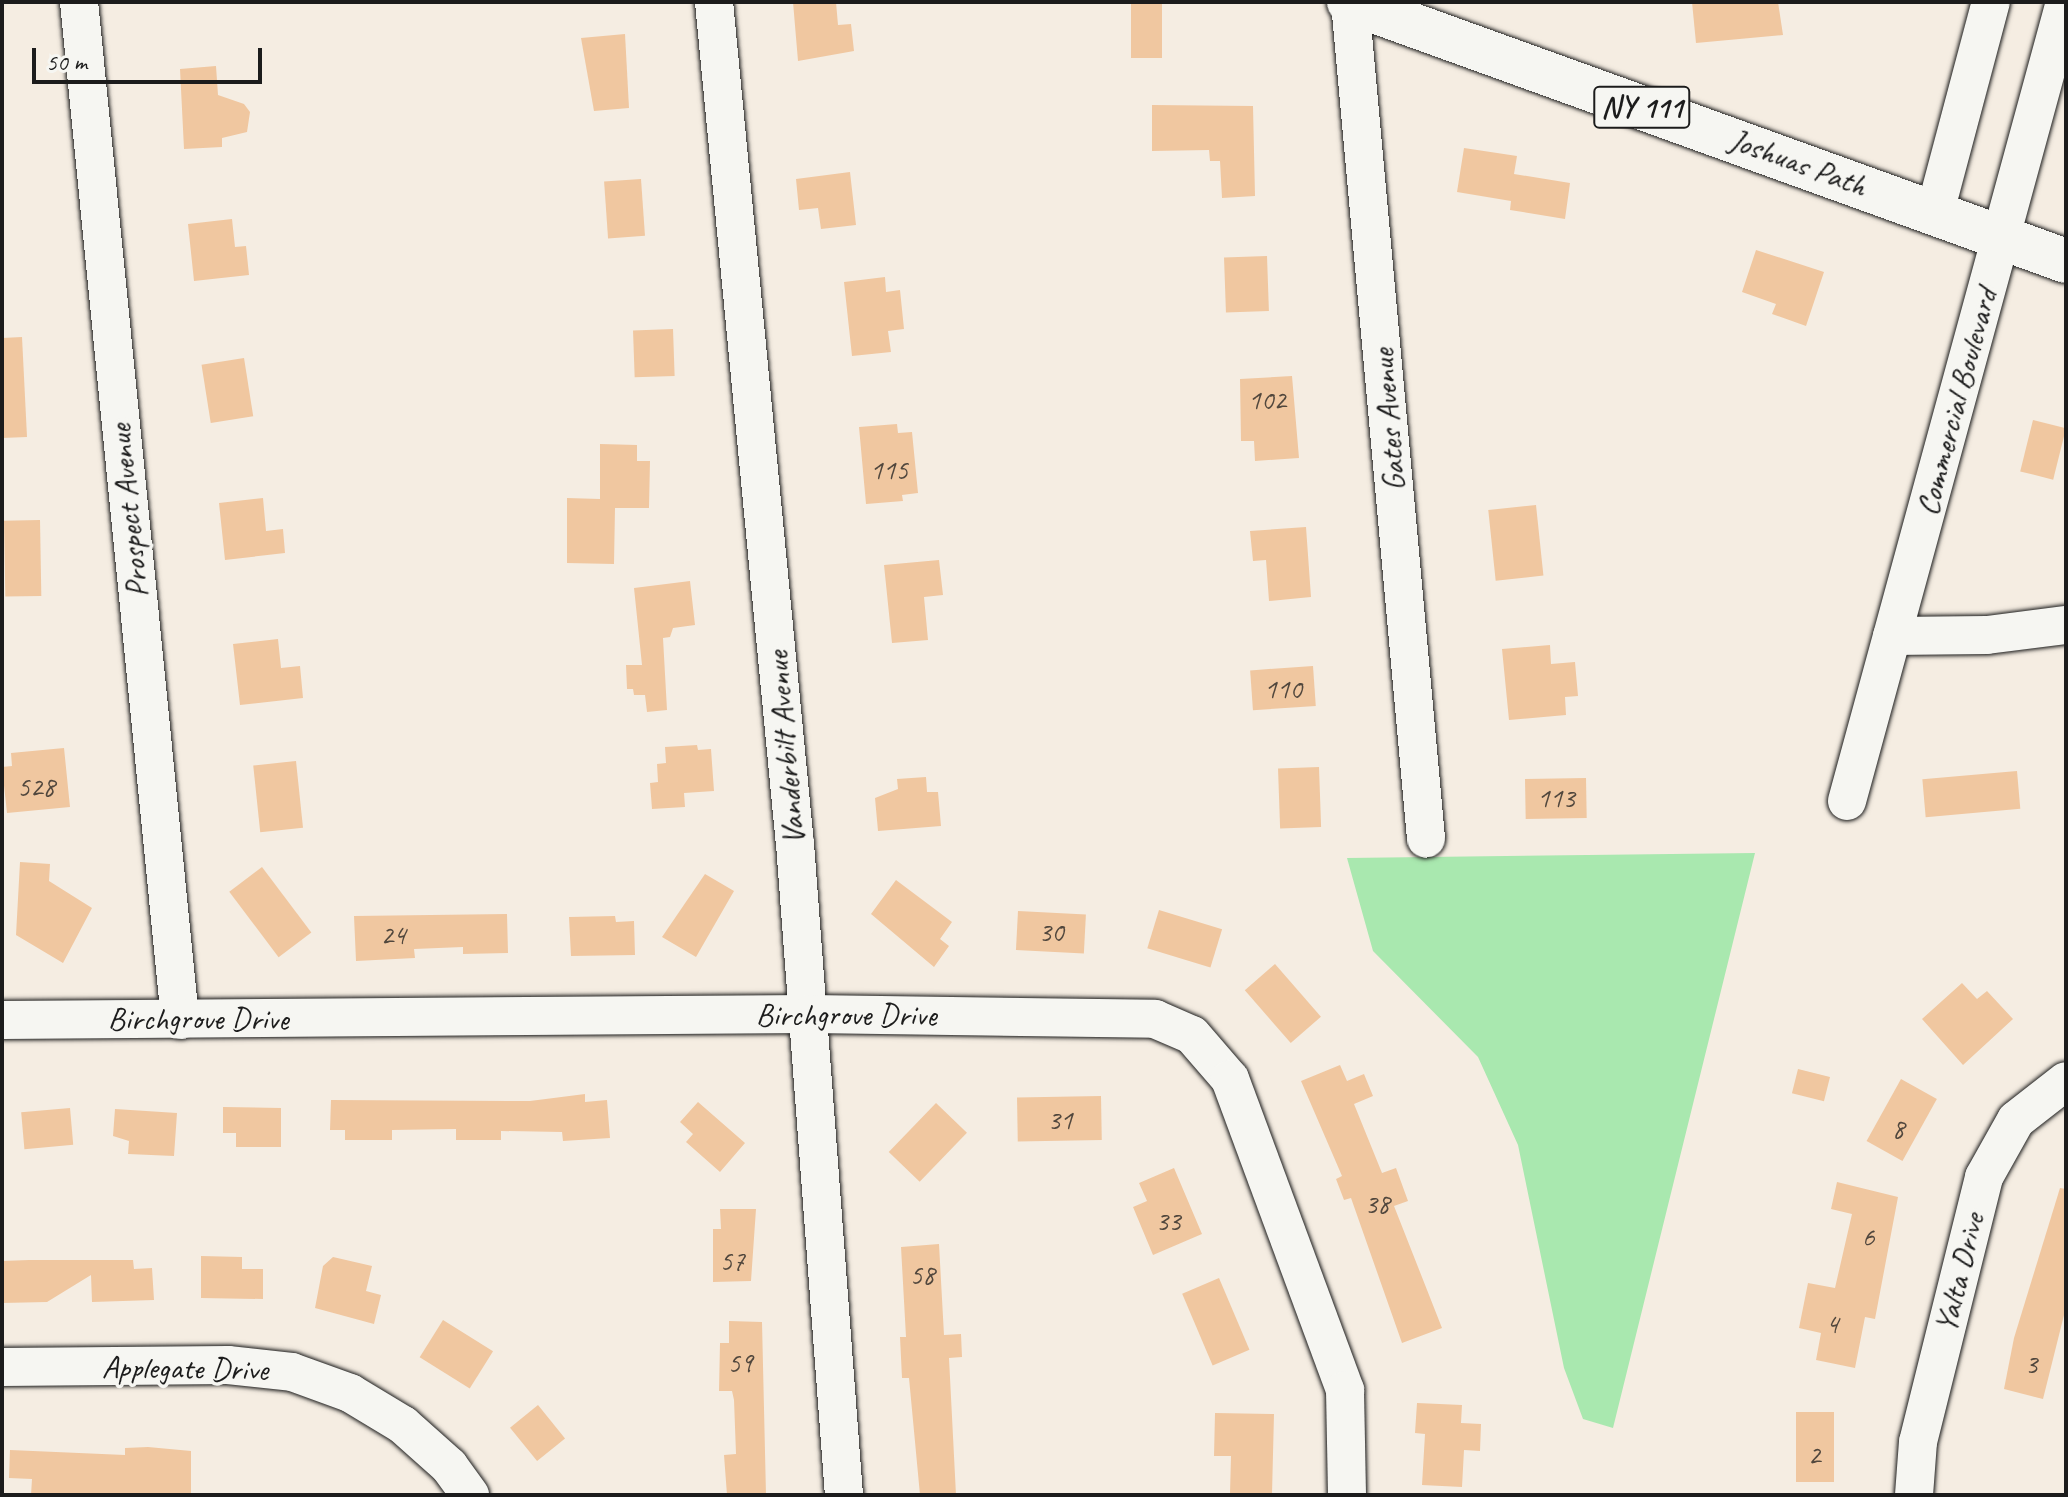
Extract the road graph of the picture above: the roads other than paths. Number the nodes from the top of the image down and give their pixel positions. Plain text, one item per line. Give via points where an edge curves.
1 (79, 2) edge
2 (714, 2) edge
3 (1350, 2) edge
4 (1991, 2) edge
5 (2065, 2) edge
6 (1935, 212) junction
7 (2002, 238) junction
8 (2066, 261) edge
9 (2066, 625) edge
10 (1892, 636) junction
11 (1847, 801) dead end
12 (1426, 839) dead end
13 (810, 1014) junction
14 (2, 1020) edge
15 (180, 1020) junction
16 (2066, 1081) edge
17 (2, 1367) edge
18 (470, 1495) edge
19 (844, 1495) edge
20 (1347, 1495) edge
21 (1914, 1495) edge

1 - 15 street, Prospect Avenue
2 - 13 street, Vanderbilt Avenue
3 - 6 main road, Joshuas Path / NY 111
3 - 12 street, Gates Avenue
4 - 6 street
5 - 7 street, Commercial Boulevard
6 - 7 main road, Joshuas Path / NY 111
7 - 8 main road, Joshuas Path / NY 111
7 - 10 street, Commercial Boulevard
9 - 10 street via 1987,635
10 - 11 street, Commercial Boulevard
13 - 15 street, Birchgrove Drive
13 - 19 street, Vanderbilt Avenue
13 - 20 street, Birchgrove Drive via 1155,1019 1192,1035 1230,1079 1330,1342 1345,1390
14 - 15 street, Birchgrove Drive
16 - 21 street, Yalta Drive via 2016,1120 1984,1177 1918,1442
17 - 18 street, Applegate Drive via 228,1365 292,1372 350,1393 403,1425 449,1466

